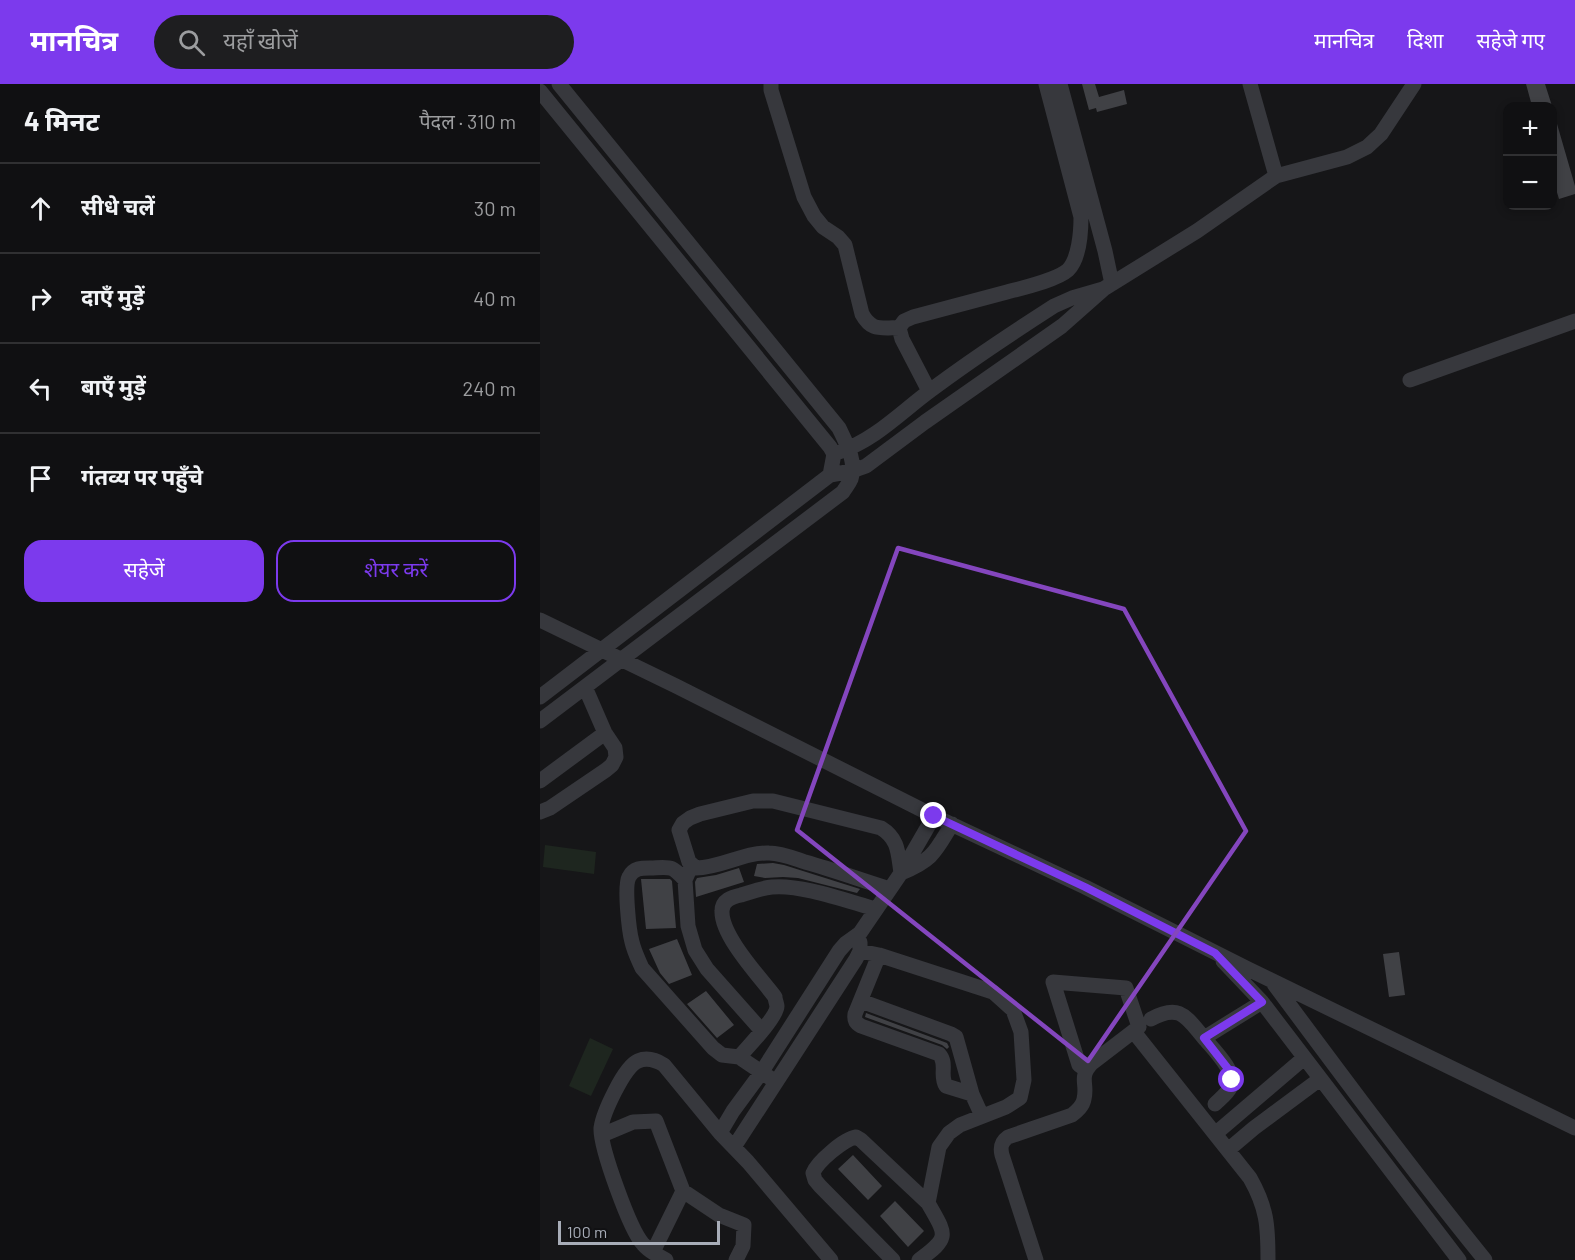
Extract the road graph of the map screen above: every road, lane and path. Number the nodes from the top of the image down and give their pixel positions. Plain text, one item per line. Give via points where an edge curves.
1 (559, 84) edge
2 (771, 84) edge
3 (1046, 84) edge
4 (1060, 84) edge
5 (1250, 84) edge
6 (1414, 84) edge
7 (540, 91) edge
8 (1276, 176) junction
9 (1109, 286) junction
10 (1575, 321) edge
11 (899, 328) junction
12 (1010, 335) junction
13 (1023, 354) junction
14 (952, 375) junction
15 (1410, 380) dead end
16 (929, 391) junction
17 (966, 393) junction
18 (908, 408) junction
19 (919, 427) junction
20 (849, 449) junction
21 (834, 454) junction
22 (852, 471) junction
23 (830, 475) junction
24 (544, 627) edge
25 (601, 651) junction
26 (621, 660) junction
27 (585, 687) junction
28 (540, 698) edge
29 (540, 721) edge
30 (605, 733) junction
31 (540, 781) edge
32 (540, 812) edge
33 (934, 816) junction
34 (952, 824) junction
35 (696, 868) junction
36 (901, 873) junction
37 (685, 880) junction
38 (890, 889) junction
39 (876, 909) junction
40 (860, 933) junction
41 (860, 951) junction
42 (1215, 953) junction
43 (879, 955) junction
44 (1272, 981) junction
45 (861, 1002) junction
46 (1262, 1002) junction
47 (1151, 1019) dead end
48 (762, 1031) junction
49 (1134, 1032) junction
50 (1204, 1038) junction
51 (739, 1058) junction
52 (1304, 1058) junction
53 (1086, 1070) junction
54 (761, 1073) junction
55 (1320, 1079) junction
56 (776, 1082) junction
57 (972, 1094) junction
58 (1215, 1104) dead end
59 (982, 1116) junction
60 (1575, 1128) edge
61 (720, 1133) junction
62 (1215, 1134) junction
63 (602, 1135) junction
64 (734, 1147) junction
65 (1228, 1150) junction
66 (683, 1191) junction
67 (928, 1203) junction
68 (660, 1256) edge
69 (828, 1259) edge
70 (736, 1260) edge
71 (893, 1260) edge
72 (919, 1260) edge
73 (1036, 1260) edge
74 (1268, 1260) edge
75 (1459, 1260) edge
76 (1485, 1260) edge

1 - 20 street via 839,428
2 - 11 street via 804,197 823,227 845,244 862,314 872,327
3 - 11 street via 1081,217 1081,235 1072,264 1067,271 1037,284 913,317
4 - 9 street via 1105,251
5 - 8 street
6 - 8 street via 1381,134 1366,147 1347,157
7 - 21 street
8 - 9 street
9 - 12 street via 1054,306
9 - 13 street
10 - 15 street
11 - 16 street
12 - 13 street
12 - 14 street
13 - 17 street
14 - 16 street
14 - 17 street
16 - 18 street
17 - 19 street
18 - 19 street
18 - 20 street
19 - 22 street via 866,466
20 - 21 street
20 - 22 street
21 - 23 street
22 - 23 street
22 - 26 street via 843,492
23 - 25 street
24 - 25 street
25 - 26 street
25 - 28 street
26 - 27 street
26 - 33 street
27 - 29 street
27 - 30 street
30 - 31 street
30 - 32 street via 615,748 612,765
33 - 34 street
33 - 36 street
34 - 36 street via 927,861
34 - 42 street
35 - 36 street via 689,862 679,830 683,823 700,814 753,801 773,801 882,828 895,842
35 - 37 street via 688,872
35 - 38 street via 756,854 778,854
36 - 38 street
37 - 48 street via 688,926 695,950
37 - 51 street via 668,867 633,872 627,887 631,940 642,968 713,1048 722,1055
38 - 39 street
39 - 40 street
39 - 48 street via 815,892 773,886 729,898 724,903 727,931 778,1006
40 - 41 street
40 - 54 street via 839,951
41 - 43 street
41 - 56 street
42 - 44 street
42 - 46 street
43 - 45 street
43 - 59 street via 993,992 1014,1010 1021,1032 1023,1061 1020,1098
44 - 60 street
44 - 76 street
45 - 57 street via 956,1037
45 - 57 street via 855,1014 856,1023 939,1054 946,1086
46 - 50 street
46 - 52 street
47 - 50 street via 1174,1011 1186,1017
48 - 51 street
49 - 53 street
49 - 53 street via 1139,1027 1126,988 1053,982 1079,1065
49 - 62 street
50 - 58 street via 1229,1070 1232,1080 1231,1087
51 - 54 street
52 - 55 street
52 - 62 street
53 - 73 street via 1084,1100 1079,1109 1062,1119 1008,1137 1000,1148
54 - 56 street
54 - 61 street
55 - 65 street
55 - 75 street
56 - 64 street
57 - 59 street
59 - 67 street via 960,1125 939,1147
61 - 63 street via 664,1065 653,1059 639,1060 628,1069 605,1112
61 - 64 street
62 - 65 street
63 - 66 street via 633,1122 656,1120
63 - 68 street via 633,1228 644,1245
64 - 69 street
65 - 74 street via 1261,1196 1266,1213
66 - 68 street
66 - 70 street via 718,1215 744,1226 743,1246
67 - 71 street via 856,1137 816,1166 815,1180
67 - 72 street via 943,1235 934,1250

